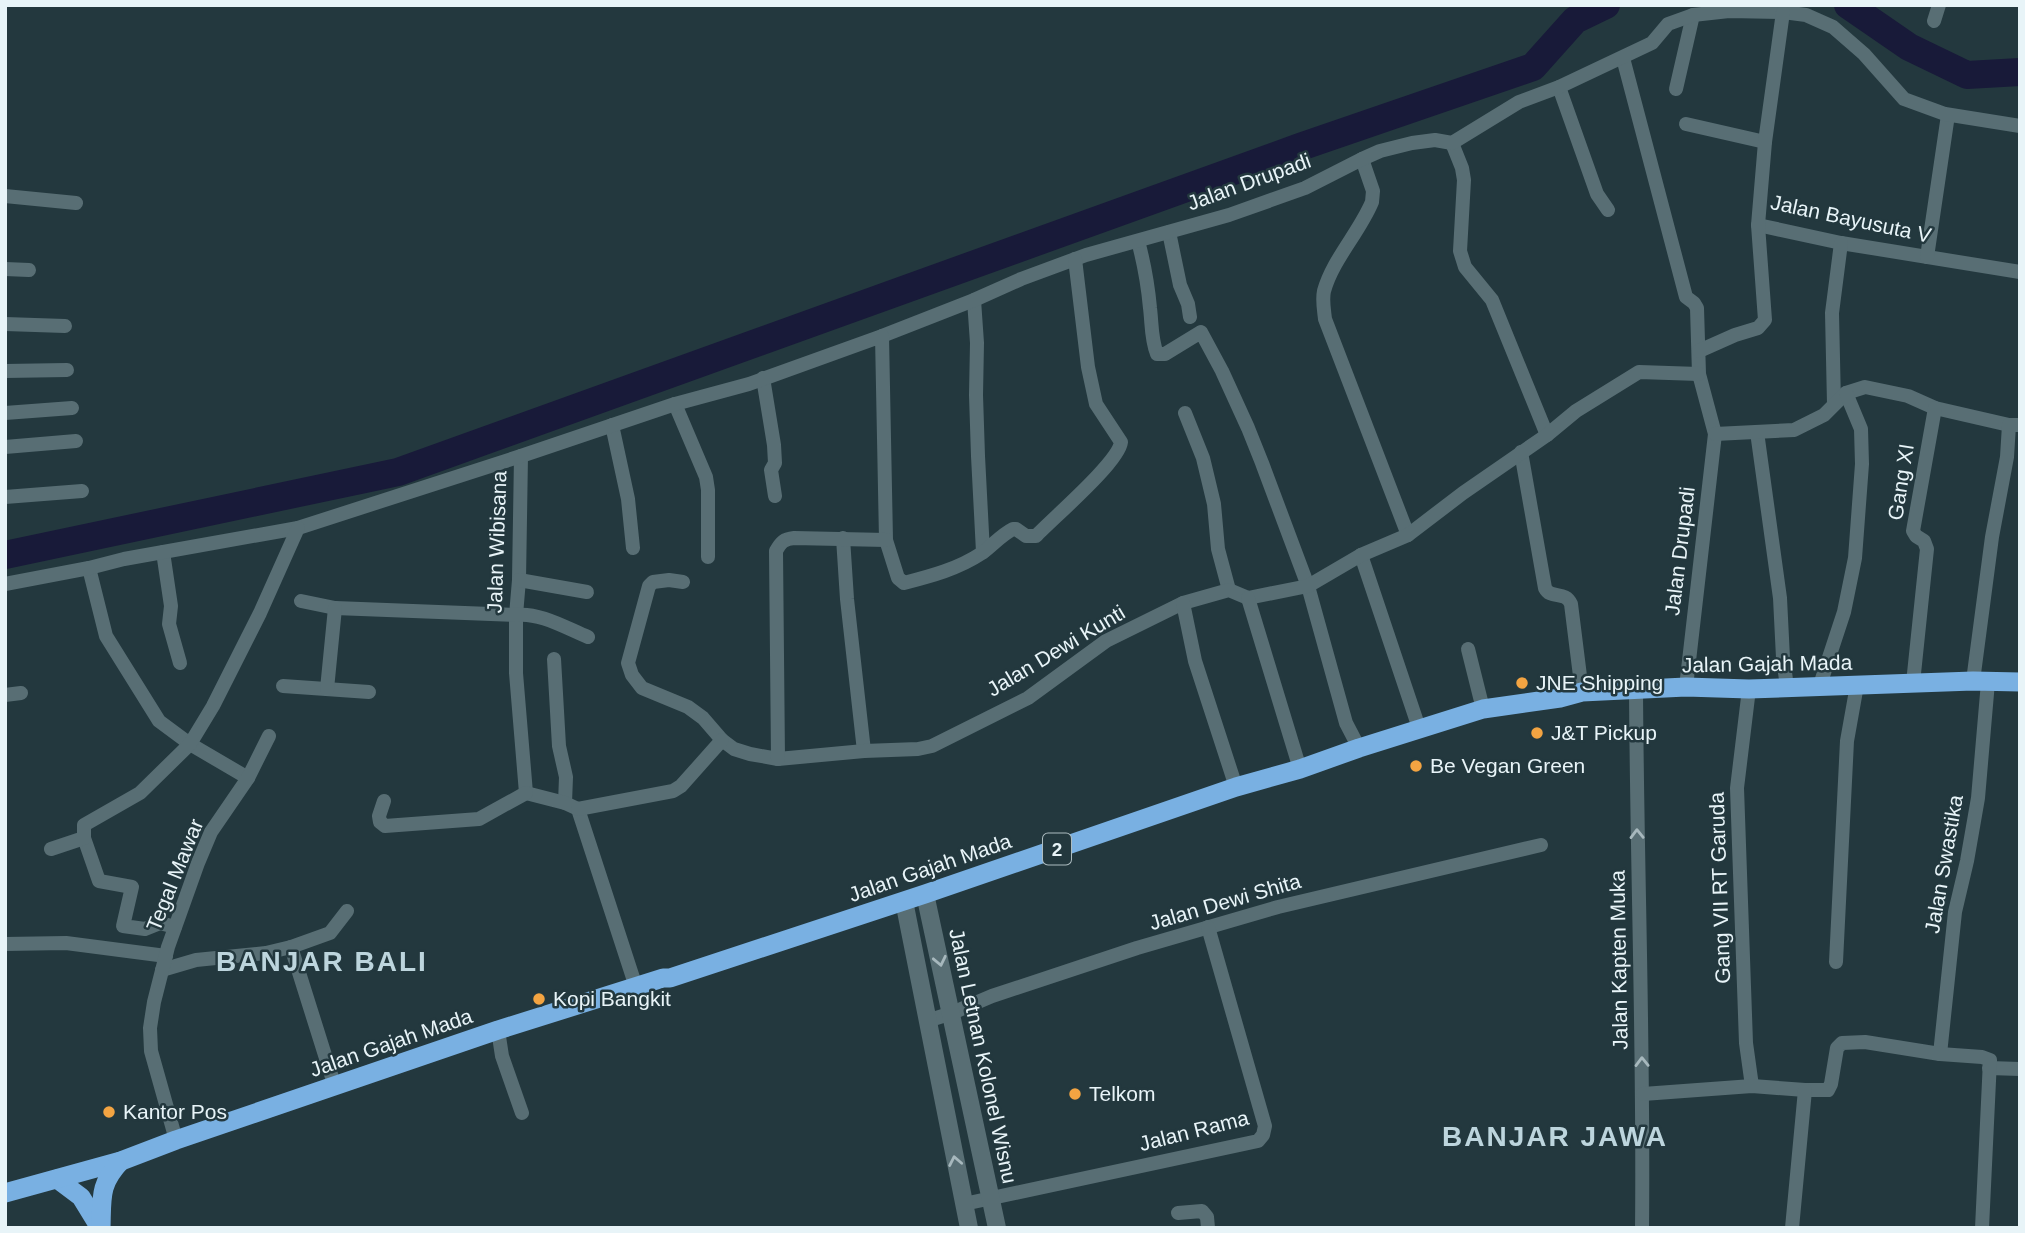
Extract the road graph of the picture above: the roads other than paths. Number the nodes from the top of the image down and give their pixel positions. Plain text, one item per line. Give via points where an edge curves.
1 (1939, 5) edge
2 (1783, 12) junction
3 (1693, 15) junction
4 (1934, 21) dead end
5 (1623, 58) junction
6 (1559, 87) junction
7 (1676, 89) dead end
8 (1948, 115) junction
9 (1686, 124) dead end
10 (2020, 126) edge
11 (1765, 142) junction
12 (1452, 143) junction
13 (1362, 159) junction
14 (5, 196) edge
15 (76, 203) dead end
16 (1608, 210) dead end
17 (1758, 225) junction
18 (1169, 232) junction
19 (1138, 241) junction
20 (1840, 243) junction
21 (1927, 257) junction
22 (1075, 259) junction
23 (5, 269) edge
24 (29, 270) dead end
25 (2020, 272) edge
26 (974, 300) junction
27 (1190, 317) dead end
28 (5, 324) edge
29 (65, 326) dead end
30 (882, 335) junction
31 (1699, 351) junction
32 (67, 370) dead end
33 (5, 371) edge
34 (1699, 374) junction
35 (763, 378) junction
36 (1846, 393) junction
37 (675, 404) junction
38 (1834, 404) junction
39 (72, 408) dead end
40 (1935, 408) junction
41 (5, 413) edge
42 (1185, 413) dead end
43 (612, 425) junction
44 (2014, 425) edge
45 (1756, 432) junction
46 (1715, 434) junction
47 (1547, 435) junction
48 (76, 441) dead end
49 (5, 447) edge
50 (1521, 452) junction
51 (521, 456) junction
52 (82, 491) dead end
53 (775, 496) dead end
54 (5, 497) edge
55 (298, 527) junction
56 (1408, 535) junction
57 (843, 538) junction
58 (886, 540) junction
59 (633, 548) dead end
60 (163, 552) junction
61 (983, 552) junction
62 (1361, 555) junction
63 (708, 557) dead end
64 (89, 568) junction
65 (519, 580) junction
66 (683, 582) dead end
67 (5, 584) edge
68 (1308, 586) junction
69 (1229, 590) junction
70 (587, 592) dead end
71 (1248, 598) junction
72 (301, 601) dead end
73 (1183, 603) junction
74 (335, 608) junction
75 (516, 615) junction
76 (587, 637) dead end
77 (1468, 649) dead end
78 (554, 659) dead end
79 (180, 663) dead end
80 (1981, 681) junction
81 (2020, 682) edge
82 (1913, 683) junction
83 (1820, 685) junction
84 (1857, 685) junction
85 (283, 686) dead end
86 (1686, 687) junction
87 (1787, 687) junction
88 (327, 689) junction
89 (1749, 689) junction
90 (1636, 690) junction
91 (369, 692) dead end
92 (1582, 692) junction
93 (22, 693) dead end
94 (5, 695) edge
95 (1483, 709) junction
96 (1419, 728) junction
97 (269, 736) dead end
98 (722, 740) junction
99 (190, 744) junction
100 (1359, 748) junction
101 (864, 751) junction
102 (778, 759) junction
103 (1300, 769) junction
104 (248, 778) junction
105 (1236, 788) junction
106 (526, 793) junction
107 (384, 801) dead end
108 (571, 806) junction
109 (84, 838) junction
110 (1541, 845) dead end
111 (51, 849) dead end
112 (925, 894) junction
113 (904, 901) junction
114 (346, 911) dead end
115 (175, 927) junction
116 (1208, 927) junction
117 (5, 944) edge
118 (291, 947) junction
119 (1836, 962) dead end
120 (164, 963) junction
121 (636, 987) junction
122 (951, 1013) junction
123 (927, 1021) junction
124 (498, 1030) junction
125 (1940, 1054) junction
126 (1989, 1064) junction
127 (2020, 1069) edge
128 (1752, 1086) junction
129 (335, 1087) junction
130 (1805, 1090) junction
131 (1643, 1094) junction
132 (522, 1113) dead end
133 (176, 1140) junction
134 (121, 1161) junction
135 (58, 1179) junction
136 (5, 1193) edge
137 (991, 1198) junction
138 (964, 1204) junction
139 (1178, 1213) dead end
140 (101, 1228) edge
141 (969, 1228) edge
142 (997, 1228) edge
143 (1208, 1228) edge
144 (1642, 1228) edge
145 (1792, 1228) edge
146 (1982, 1228) edge

1 - 4 street
2 - 3 street
2 - 8 street via 1806,15 1833,27 1905,99
2 - 11 street, Jalan Bayusuta V
3 - 5 street via 1668,24 1652,43
3 - 7 street
5 - 6 street
5 - 31 street, Jalan Drupadi via 1686,297 1697,308
6 - 12 street via 1519,102
6 - 16 street via 1597,194
8 - 10 street
8 - 21 street
9 - 11 street
11 - 17 street, Jalan Bayusuta V
12 - 13 street, Jalan Drupadi via 1412,143
12 - 47 street via 1464,180 1460,251 1465,267 1492,300
13 - 18 street, Jalan Drupadi via 1305,188
13 - 56 street via 1372,202 1331,274 1323,294 1325,319
14 - 15 street
17 - 20 street, Jalan Bayusuta V
17 - 31 street via 1765,320 1758,328
18 - 19 street, Jalan Drupadi
18 - 27 street
19 - 22 street, Jalan Drupadi
19 - 68 street via 1157,354 1165,354 1201,332 1248,428
20 - 21 street, Jalan Bayusuta V
20 - 38 street via 1832,313
21 - 25 street, Jalan Bayusuta V
22 - 26 street, Jalan Drupadi
22 - 61 street via 1096,404 1121,442 1120,449 1036,536 1013,529
23 - 24 street
26 - 30 street, Jalan Drupadi
26 - 61 street
28 - 29 street
30 - 35 street, Jalan Drupadi
30 - 58 street
31 - 34 street, Jalan Drupadi
32 - 33 street
34 - 46 street, Jalan Drupadi
34 - 47 street via 1639,372
35 - 37 street, Jalan Drupadi
35 - 53 street via 774,445
36 - 38 street
36 - 40 street via 1865,387
36 - 83 street via 1861,429 1855,558 1844,612
37 - 43 street, Jalan Drupadi
37 - 63 street via 706,477
38 - 45 street via 1824,415 1794,430
39 - 41 street
40 - 44 street
40 - 82 street, Gang XI via 1913,531 1927,549
42 - 69 street via 1203,458
43 - 51 street, Jalan Drupadi
43 - 59 street
44 - 80 street, Jalan Swastika via 1992,537
45 - 46 street
45 - 87 street via 1770,515
46 - 86 street, Jalan Drupadi
47 - 50 street
48 - 49 street
50 - 56 street
50 - 92 street via 1545,588 1552,595 1569,598 1571,604
51 - 55 street, Jalan Wibisana
51 - 65 street, Jalan Wibisana
52 - 54 street
55 - 60 street, Jalan Wibisana
55 - 99 street via 260,613
56 - 62 street
57 - 58 street
57 - 101 street
57 - 102 street via 786,539 776,551
58 - 61 street via 898,578 904,583 964,564
60 - 64 street, Jalan Wibisana
60 - 79 street via 169,624
62 - 68 street
62 - 96 street
64 - 67 street, Jalan Wibisana
64 - 99 street via 106,636 159,721
65 - 70 street
65 - 75 street, Jalan Wibisana
66 - 98 street via 651,582 629,669 642,688 688,707
68 - 71 street
68 - 100 street via 1336,694
69 - 71 street
69 - 73 street, Jalan Dewi Kunti
71 - 103 street
72 - 74 street
73 - 101 street, Jalan Dewi Kunti via 1106,641 1028,698 932,746
73 - 105 street via 1195,661
74 - 75 street
74 - 88 street
75 - 76 street via 536,616
75 - 106 street, Jalan Wibisana via 516,680
77 - 95 street
78 - 108 street via 559,746
80 - 81 highway, Jalan Gajah Mada / 2
80 - 82 highway, Jalan Gajah Mada / 2
80 - 125 street, Jalan Swastika via 1978,798 1955,912
82 - 84 highway, Jalan Gajah Mada / 2
83 - 84 highway, Jalan Gajah Mada / 2
83 - 87 highway, Jalan Gajah Mada / 2
84 - 119 street via 1847,741
85 - 88 street
86 - 89 highway, Jalan Gajah Mada / 2
86 - 90 highway, Jalan Gajah Mada / 2
87 - 89 highway, Jalan Gajah Mada / 2
88 - 91 street
89 - 128 street, Gang VII RT Garuda via 1737,788 1746,1043
90 - 92 highway, Jalan Gajah Mada / 2
131 -> 90 street, Jalan Kapten Muka
92 - 95 highway, Jalan Gajah Mada / 2
93 - 94 street
95 - 96 highway, Jalan Gajah Mada / 2
96 - 100 highway, Jalan Gajah Mada / 2
97 - 104 street, Tegal Mawar
98 - 102 street, Jalan Dewi Kunti via 734,749
98 - 108 street via 673,791
99 - 104 street
99 - 109 street via 140,793 84,825
100 - 103 highway, Jalan Gajah Mada / 2
101 - 102 street, Jalan Dewi Kunti
103 - 105 highway, Jalan Gajah Mada / 2
104 - 115 street, Tegal Mawar via 211,832
105 - 112 highway, Jalan Gajah Mada / 2
106 - 107 street via 479,819 385,826 379,816
106 - 108 street
108 - 121 street
109 - 111 street
109 - 115 street via 99,880 132,887 123,926 141,929 162,923
110 - 116 street, Jalan Dewi Shita
112 - 113 highway, Jalan Gajah Mada / 2
112 -> 122 street, Jalan Letnan Kolonel Wisnu
113 - 121 highway, Jalan Gajah Mada / 2
113 - 123 street
114 - 118 street via 330,933
115 - 120 street, Tegal Mawar
116 - 122 street, Jalan Dewi Shita
116 - 137 street, Jalan Rama via 1265,1126 1263,1135 1258,1141
117 - 120 street via 66,943
118 - 120 street
118 - 129 street
120 - 133 street, Tegal Mawar via 154,1002 150,1051
121 - 124 highway, Jalan Gajah Mada / 2
122 - 123 street, Jalan Dewi Shita
122 - 137 street, Jalan Letnan Kolonel Wisnu
138 -> 123 street
124 - 129 highway, Jalan Gajah Mada / 2
124 - 132 street
125 - 126 street via 1982,1057
125 - 130 street via 1865,1042 1842,1043 1828,1090
126 - 127 street
126 - 146 street
128 - 130 street
128 - 131 street
129 - 133 highway, Jalan Gajah Mada / 2
130 - 145 street
131 - 144 street, Jalan Kapten Muka
133 - 134 highway, Jalan Gajah Mada / 2
134 - 135 highway, 2
134 - 140 highway via 106,1180
135 - 136 highway
135 - 140 highway via 80,1197
137 - 138 street, Jalan Rama
137 - 142 street, Jalan Letnan Kolonel Wisnu
138 - 141 street
139 - 143 street via 1202,1211

